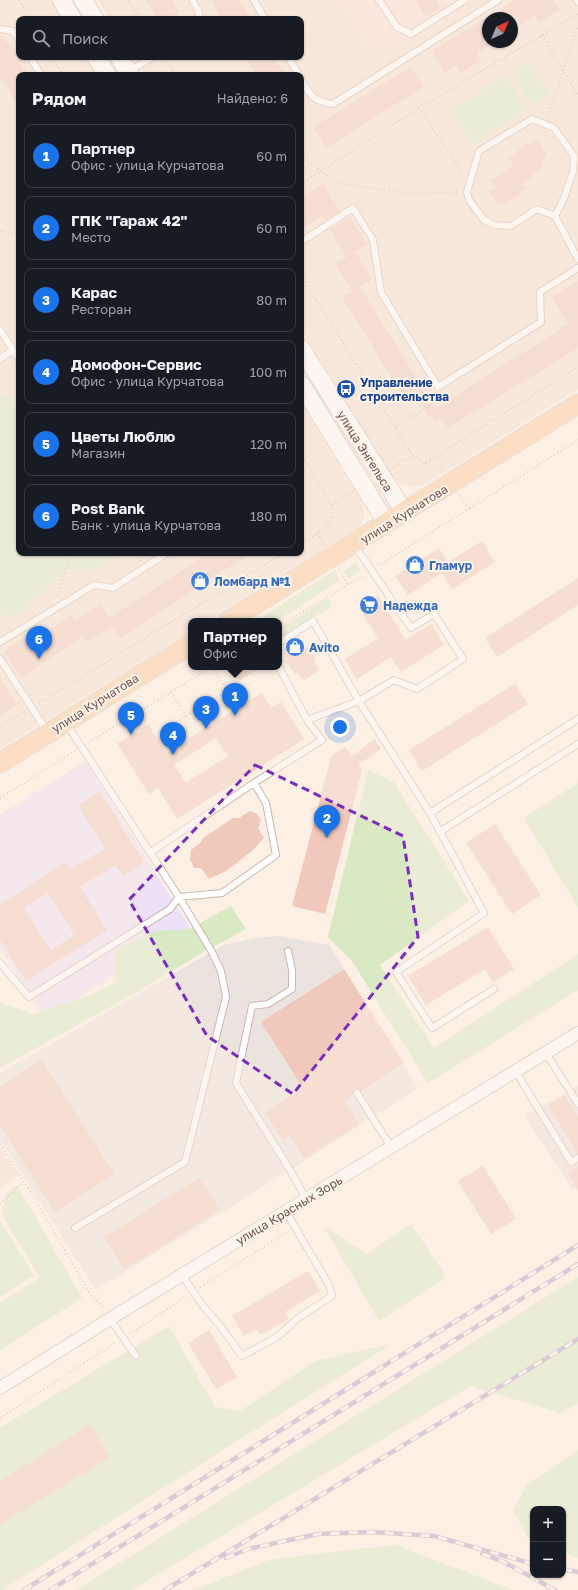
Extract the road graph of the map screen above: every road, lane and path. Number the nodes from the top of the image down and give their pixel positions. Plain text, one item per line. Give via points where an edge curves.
1 (19, 0) edge
2 (61, 0) edge
3 (83, 0) edge
4 (128, 0) edge
5 (192, 0) edge
6 (254, 0) edge
7 (379, 0) edge
8 (464, 0) edge
9 (498, 0) edge
10 (578, 14) edge
11 (29, 16) edge
12 (71, 16) edge
13 (93, 16) edge
14 (138, 16) edge
15 (199, 16) edge
16 (263, 16) edge
17 (578, 26) edge
18 (0, 29) edge
19 (542, 35) junction
20 (16, 36) edge
21 (32, 60) edge
22 (55, 60) edge
23 (146, 60) edge
24 (166, 60) edge
25 (290, 60) edge
26 (126, 68) edge
27 (563, 70) junction
28 (39, 72) edge
29 (61, 72) edge
30 (174, 72) edge
31 (297, 72) edge
32 (304, 84) edge
33 (578, 95) edge
34 (420, 108) junction
35 (545, 124) junction
36 (304, 159) edge
37 (576, 170) edge
38 (321, 171) junction
39 (304, 182) edge
40 (469, 185) junction
41 (467, 192) junction
42 (555, 216) junction
43 (0, 231) edge
44 (16, 235) edge
45 (304, 240) edge
46 (578, 259) edge
47 (578, 268) edge
48 (304, 280) edge
49 (0, 330) edge
50 (13, 350) junction
51 (304, 353) edge
52 (16, 354) edge
53 (0, 359) edge
54 (578, 367) edge
55 (438, 387) junction
56 (304, 390) edge
57 (578, 404) edge
58 (395, 427) junction
59 (578, 440) edge
60 (304, 458) edge
61 (425, 463) junction
62 (444, 470) dead end
63 (458, 494) dead end
64 (469, 510) junction
65 (405, 513) junction
66 (388, 524) junction
67 (317, 533) junction
68 (304, 541) edge
69 (324, 544) dead end
70 (354, 545) junction
71 (69, 556) edge
72 (162, 556) edge
73 (278, 557) edge
74 (338, 568) dead end
75 (372, 570) junction
76 (348, 584) junction
77 (54, 609) junction
78 (235, 618) edge
79 (282, 624) edge
80 (282, 641) edge
81 (0, 642) edge
82 (188, 646) edge
83 (0, 659) edge
84 (207, 670) edge
85 (214, 670) edge
86 (281, 670) edge
87 (237, 684) dead end
88 (227, 691) junction
89 (171, 692) junction
90 (359, 700) junction
91 (32, 707) junction
92 (186, 716) junction
93 (307, 720) junction
94 (578, 720) edge
95 (66, 722) junction
96 (0, 727) edge
97 (48, 733) junction
98 (160, 733) dead end
99 (578, 744) edge
100 (82, 747) junction
101 (0, 763) edge
102 (254, 783) junction
103 (0, 798) edge
104 (430, 813) junction
105 (441, 831) junction
106 (151, 852) junction
107 (179, 897) junction
108 (288, 951) dead end
109 (0, 963) edge
110 (494, 989) dead end
111 (578, 1033) edge
112 (546, 1053) junction
113 (516, 1072) junction
114 (357, 1093) dead end
115 (578, 1104) edge
116 (0, 1144) edge
117 (391, 1147) junction
118 (578, 1158) edge
119 (24, 1181) junction
120 (306, 1199) junction
121 (0, 1204) edge
122 (286, 1212) junction
123 (295, 1227) junction
124 (75, 1228) dead end
125 (182, 1275) junction
126 (194, 1292) junction
127 (112, 1318) junction
128 (123, 1338) junction
129 (136, 1356) dead end
130 (0, 1388) edge
131 (0, 1418) edge

1 - 11 path
2 - 12 main road
3 - 13 main road
4 - 14 path
5 - 15 lane
6 - 16 lane
7 - 8 lane via 397,27 411,34
9 - 32 lane via 333,104 321,102 311,96
10 - 19 path
17 - 27 path
18 - 20 lane via 13,31
19 - 27 path
19 - 34 path
21 - 28 lane
22 - 29 path
23 - 26 lane
24 - 30 path
25 - 31 lane
27 - 33 path
27 - 35 path
34 - 38 path
34 - 40 path
35 - 37 lane via 554,128 574,156
35 - 40 lane via 532,119 479,151
36 - 38 path
37 - 42 lane
38 - 39 path
38 - 41 path via 338,183 408,194
40 - 41 lane
41 - 42 lane via 469,200 484,220 494,225 511,226 537,209
42 - 46 lane
43 - 44 path
45 - 55 lane via 353,208 373,240 381,292
47 - 55 lane via 540,292 541,322
48 - 58 path
49 - 50 lane
50 - 52 lane
50 - 53 lane
51 - 65 main road, улица Энгельса
54 - 61 path
55 - 58 path via 443,397
56 - 66 main road, улица Энгельса
57 - 65 main road, улица Курчатова
58 - 61 path via 412,455
59 - 64 path
60 - 67 path via 332,505 331,520
61 - 62 path
63 - 64 path
64 - 75 path
65 - 66 main road, улица Курчатова
66 - 70 main road, улица Курчатова
67 - 68 path
67 - 69 path
70 - 75 lane
70 - 78 main road, улица Курчатова
71 - 77 path
72 - 77 lane via 113,588 94,585
73 - 91 path
74 - 76 path
75 - 76 path
75 - 90 lane via 411,628 434,614 462,659 417,689 394,680
76 - 79 path
77 - 81 lane
80 - 90 lane via 313,621
82 - 95 main road, улица Курчатова
83 - 91 lane
84 - 89 path
85 - 88 path
86 - 93 lane
87 - 88 path
88 - 92 path
89 - 92 path
89 - 100 path
90 - 93 lane
90 - 104 lane
91 - 96 path
91 - 97 lane
92 - 98 path
93 - 102 lane via 322,740
94 - 104 lane
95 - 97 main road, улица Курчатова
95 - 100 lane
97 - 101 main road, улица Курчатова
99 - 105 lane
100 - 103 path
100 - 106 lane
102 - 106 lane
102 - 107 lane via 266,804 276,854 222,893
104 - 105 lane
105 - 110 lane via 484,913 396,972 432,1028
106 - 107 lane
107 - 109 lane via 170,909 29,997
107 - 124 lane via 221,971 226,997 185,1162
108 - 120 lane via 292,988 268,1004 252,1006 236,1083
111 - 112 street, улица Красных Зорь
112 - 113 street, улица Красных Зорь
112 - 115 lane
113 - 117 street, улица Красных Зорь
113 - 118 lane via 571,1162
114 - 117 lane
116 - 119 path
117 - 120 street, улица Красных Зорь
119 - 121 path
119 - 127 path via 92,1295
120 - 122 street, улица Красных Зорь
122 - 123 lane
122 - 125 street, улица Красных Зорь
123 - 126 path
123 - 126 lane via 329,1285 332,1296 298,1318 277,1337 242,1356
125 - 126 lane
125 - 127 street, улица Красных Зорь
126 - 128 path
127 - 128 lane
127 - 130 street, улица Красных Зорь
128 - 129 lane
128 - 131 path

